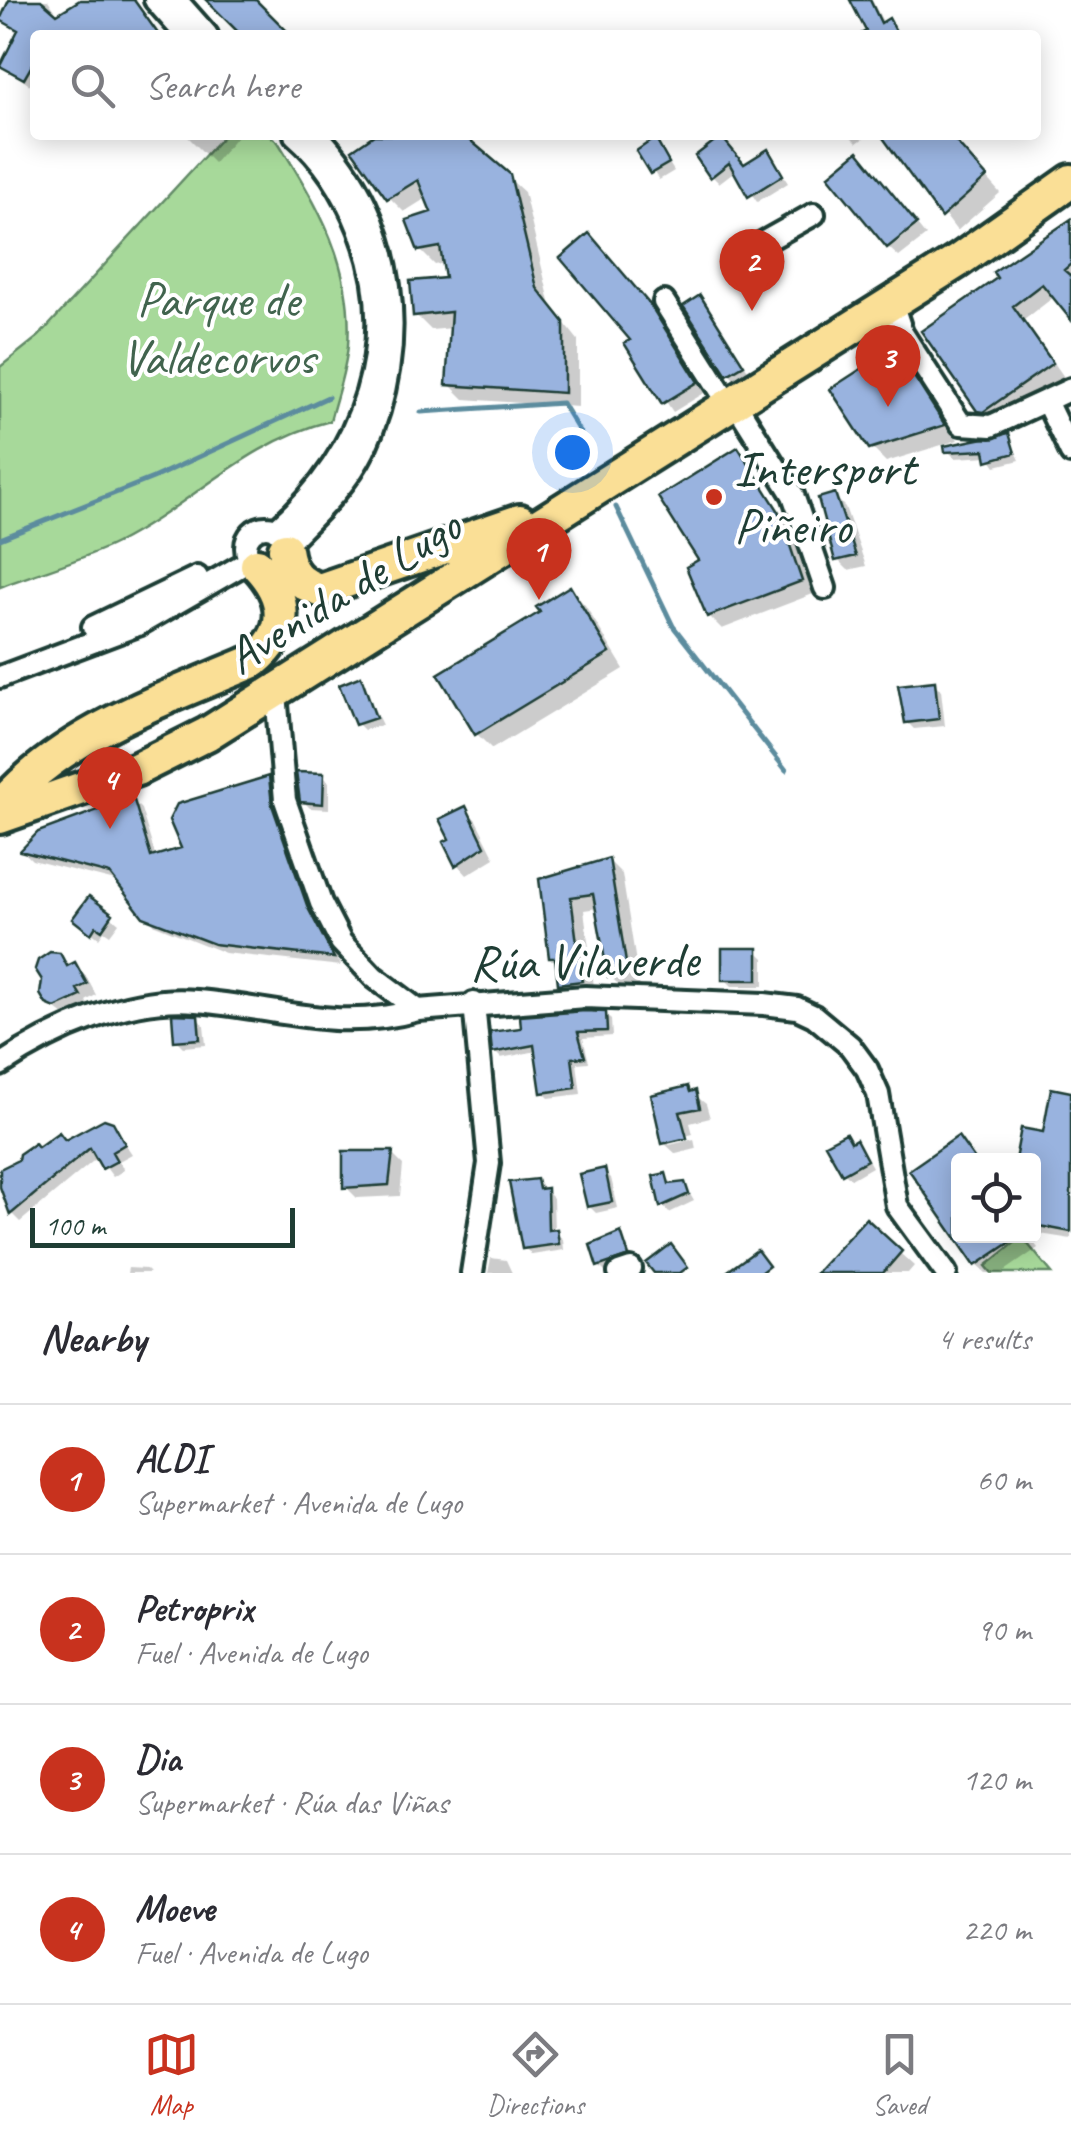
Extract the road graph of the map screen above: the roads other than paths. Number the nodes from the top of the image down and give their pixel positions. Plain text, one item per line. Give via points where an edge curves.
1 (155, 0) edge
2 (176, 0) edge
3 (182, 30) edge
4 (203, 30) edge
5 (301, 140) edge
6 (320, 140) edge
7 (1071, 181) edge
8 (814, 214) dead end
9 (739, 256) dead end
10 (664, 302) dead end
11 (892, 304) junction
12 (1071, 389) edge
13 (1046, 401) junction
14 (732, 404) junction
15 (1071, 453) edge
16 (589, 495) junction
17 (267, 550) junction
18 (825, 588) dead end
19 (0, 662) edge
20 (0, 677) edge
21 (276, 694) junction
22 (0, 807) edge
23 (0, 816) edge
24 (474, 1003) junction
25 (418, 1010) junction
26 (0, 1065) edge
27 (472, 1273) edge
28 (946, 1273) edge

1 - 3 street
2 - 4 street
5 - 17 street via 370,256 379,347 346,448
6 - 17 street via 364,201 383,250 393,344 363,452 338,490
7 - 11 highway, Avenida de Lugo
8 - 9 street
10 - 14 street
11 - 13 street via 902,333 960,424 990,426
11 - 14 highway, Avenida de Lugo
12 - 13 street
13 - 15 street
14 - 16 highway, Avenida de Lugo
14 - 18 street via 793,495
16 - 17 highway via 320,590 302,585 287,561
16 - 21 highway, Avenida de Lugo
17 - 19 street
17 - 20 street via 138,625
17 - 22 highway via 282,602 279,633 265,652 91,734 31,775
21 - 23 highway, Avenida de Lugo via 136,769
21 - 25 street, Rúa Vilaverde via 285,800 321,903 341,942
24 - 25 street, Rúa Vilaverde
24 - 27 street via 489,1163
24 - 28 street, Rúa Vilaverde via 585,996 731,1002 798,1008 814,1016 867,1069 878,1094 897,1206
25 - 26 street via 338,1023 194,1000 139,1006 78,1024

